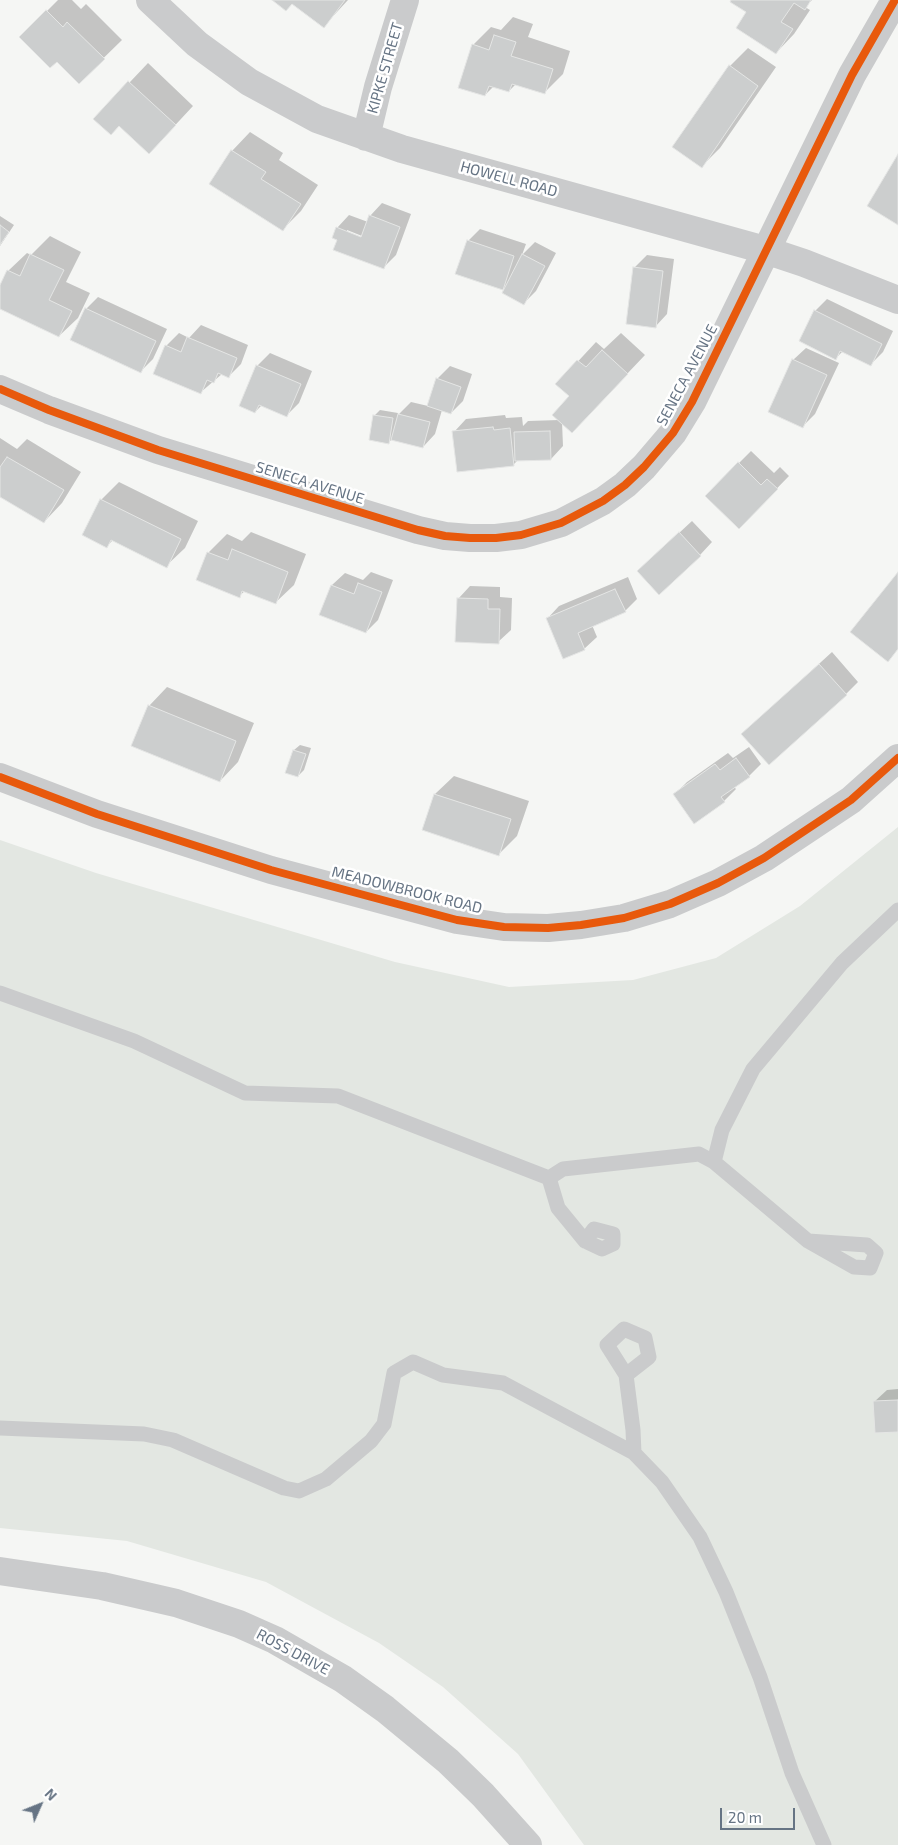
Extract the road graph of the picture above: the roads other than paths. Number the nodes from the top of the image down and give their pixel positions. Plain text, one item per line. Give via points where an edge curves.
1 (150, 0) edge
2 (405, 0) edge
3 (895, 0) edge
4 (366, 137) junction
5 (765, 250) junction
6 (898, 300) edge
7 (0, 389) edge
8 (898, 758) edge
9 (0, 777) edge
10 (898, 910) edge
11 (0, 993) edge
12 (714, 1162) junction
13 (548, 1178) junction
14 (585, 1241) dead end
15 (808, 1241) dead end
16 (626, 1375) dead end
17 (0, 1428) edge
18 (634, 1453) junction
19 (0, 1571) edge
20 (528, 1845) edge
21 (824, 1845) edge

1 - 4 street, HOWELL ROAD via 197,44 249,82 317,118
2 - 4 street, KIPKE STREET
3 - 5 street, SENECA AVENUE via 852,75
4 - 5 street, HOWELL ROAD
5 - 6 street, HOWELL ROAD
5 - 7 street, SENECA AVENUE via 692,402 674,432 644,467 603,500 561,524 521,535 470,538 418,530 158,450
8 - 9 street, MEADOWBROOK ROAD via 852,800 764,858 718,883 670,904 624,918 548,928 457,920 271,870 97,814
10 - 12 lane via 842,963 753,1069 722,1130
11 - 13 lane via 134,1041 245,1093 338,1096
12 - 13 lane via 699,1154 563,1169
12 - 15 lane
13 - 14 lane via 558,1208
16 - 18 lane
17 - 18 lane via 144,1434 163,1438 299,1492 326,1480 371,1441 384,1424 394,1372 413,1362 443,1375 503,1382
18 - 21 lane via 662,1482 703,1545 726,1592 760,1677 792,1773
19 - 20 street, ROSS DRIVE via 102,1586 176,1603 275,1640 343,1679 385,1709 448,1761

